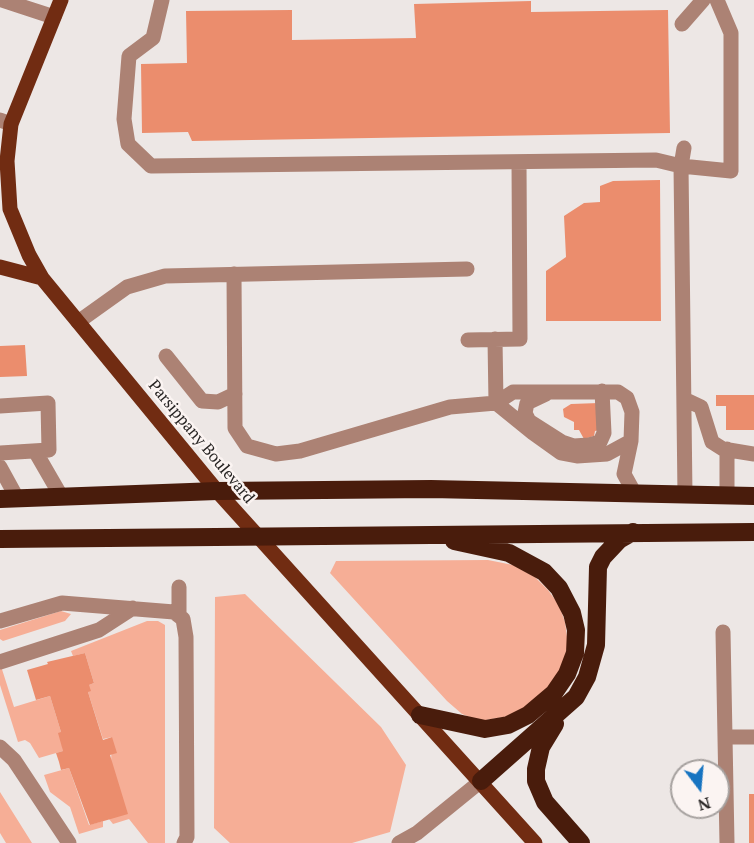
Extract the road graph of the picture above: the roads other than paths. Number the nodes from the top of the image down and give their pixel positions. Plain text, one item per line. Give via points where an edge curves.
1 (2, 0) edge
2 (61, 0) edge
3 (162, 0) edge
4 (703, 0) edge
5 (717, 0) edge
6 (54, 17) junction
7 (682, 24) dead end
8 (6, 122) edge
9 (0, 146) edge
10 (684, 148) dead end
11 (519, 162) junction
12 (681, 166) junction
13 (0, 267) edge
14 (467, 269) dead end
15 (234, 274) junction
16 (42, 278) junction
17 (78, 322) junction
18 (495, 339) junction
19 (468, 340) dead end
20 (166, 356) dead end
21 (602, 391) junction
22 (552, 393) junction
23 (235, 394) junction
24 (684, 399) junction
25 (496, 403) junction
26 (0, 406) edge
27 (523, 425) junction
28 (543, 430) junction
29 (631, 441) junction
30 (728, 450) junction
31 (35, 451) junction
32 (0, 453) edge
33 (754, 454) edge
34 (0, 467) edge
35 (217, 490) junction
36 (635, 494) junction
37 (685, 495) junction
38 (61, 496) junction
39 (727, 496) junction
40 (754, 496) edge
41 (8, 498) edge
42 (633, 532) junction
43 (754, 532) edge
44 (410, 535) junction
45 (258, 536) junction
46 (0, 539) edge
47 (179, 586) dead end
48 (133, 608) junction
49 (179, 615) junction
50 (0, 621) edge
51 (723, 632) dead end
52 (0, 662) edge
53 (571, 702) junction
54 (420, 715) junction
55 (725, 737) junction
56 (754, 737) edge
57 (0, 747) edge
58 (481, 781) junction
59 (69, 843) edge
60 (184, 843) edge
61 (399, 843) edge
62 (535, 843) edge
63 (581, 843) edge
64 (727, 843) edge

1 - 6 lane
2 - 6 main road, Parsippany Boulevard
3 - 11 lane via 153,38 129,56 124,119 128,144 151,166
4 - 7 lane
5 - 12 lane via 731,33 731,171
6 - 8 main road, Parsippany Boulevard
8 - 9 main road
8 - 16 main road, Parsippany Boulevard via 10,209 28,255
10 - 12 lane
11 - 12 lane via 656,160
11 - 18 lane via 520,339
12 - 24 lane
13 - 16 main road
14 - 15 lane
15 - 17 lane via 165,276 127,287
15 - 23 lane
16 - 17 main road, Parsippany Boulevard
17 - 35 main road, Parsippany Boulevard
18 - 19 lane
18 - 25 lane
20 - 23 lane via 202,401 218,402
21 - 22 lane
21 - 28 lane via 600,442 574,446
21 - 29 lane via 618,392 627,398 632,412
22 - 25 lane via 513,392
22 - 28 lane via 527,403 525,413 529,421
23 - 25 lane via 235,428 247,446 276,454 318,446 450,407
24 - 30 lane via 701,407 712,442
24 - 37 lane
25 - 27 lane
26 - 31 lane via 48,403 49,450
27 - 28 lane
27 - 29 lane via 561,453 577,456 607,454
29 - 36 lane via 624,474
30 - 33 lane
30 - 39 lane
31 - 32 lane
31 - 38 lane
34 - 41 lane
35 - 36 highway via 430,489
35 - 38 highway
35 - 45 main road, Parsippany Boulevard
36 - 37 highway
37 - 39 highway
38 - 41 highway
39 - 40 highway
42 - 43 highway
42 - 44 highway
42 - 53 highway via 603,556 598,567 594,656 587,677
44 - 45 highway
44 - 54 highway via 457,541 525,559 559,588 576,630 575,653 567,674 554,693 528,715 508,725 485,729
45 - 46 highway
45 - 54 main road, Parsippany Boulevard
47 - 49 lane
48 - 49 lane
48 - 50 lane via 62,603
48 - 52 lane via 99,630
49 - 60 lane via 186,637
51 - 55 lane
53 - 58 highway
53 - 63 highway via 541,747 536,781 545,802
54 - 58 main road, Parsippany Boulevard
55 - 56 lane
55 - 64 lane
57 - 59 lane via 14,760
58 - 61 lane
58 - 62 main road, Parsippany Boulevard

